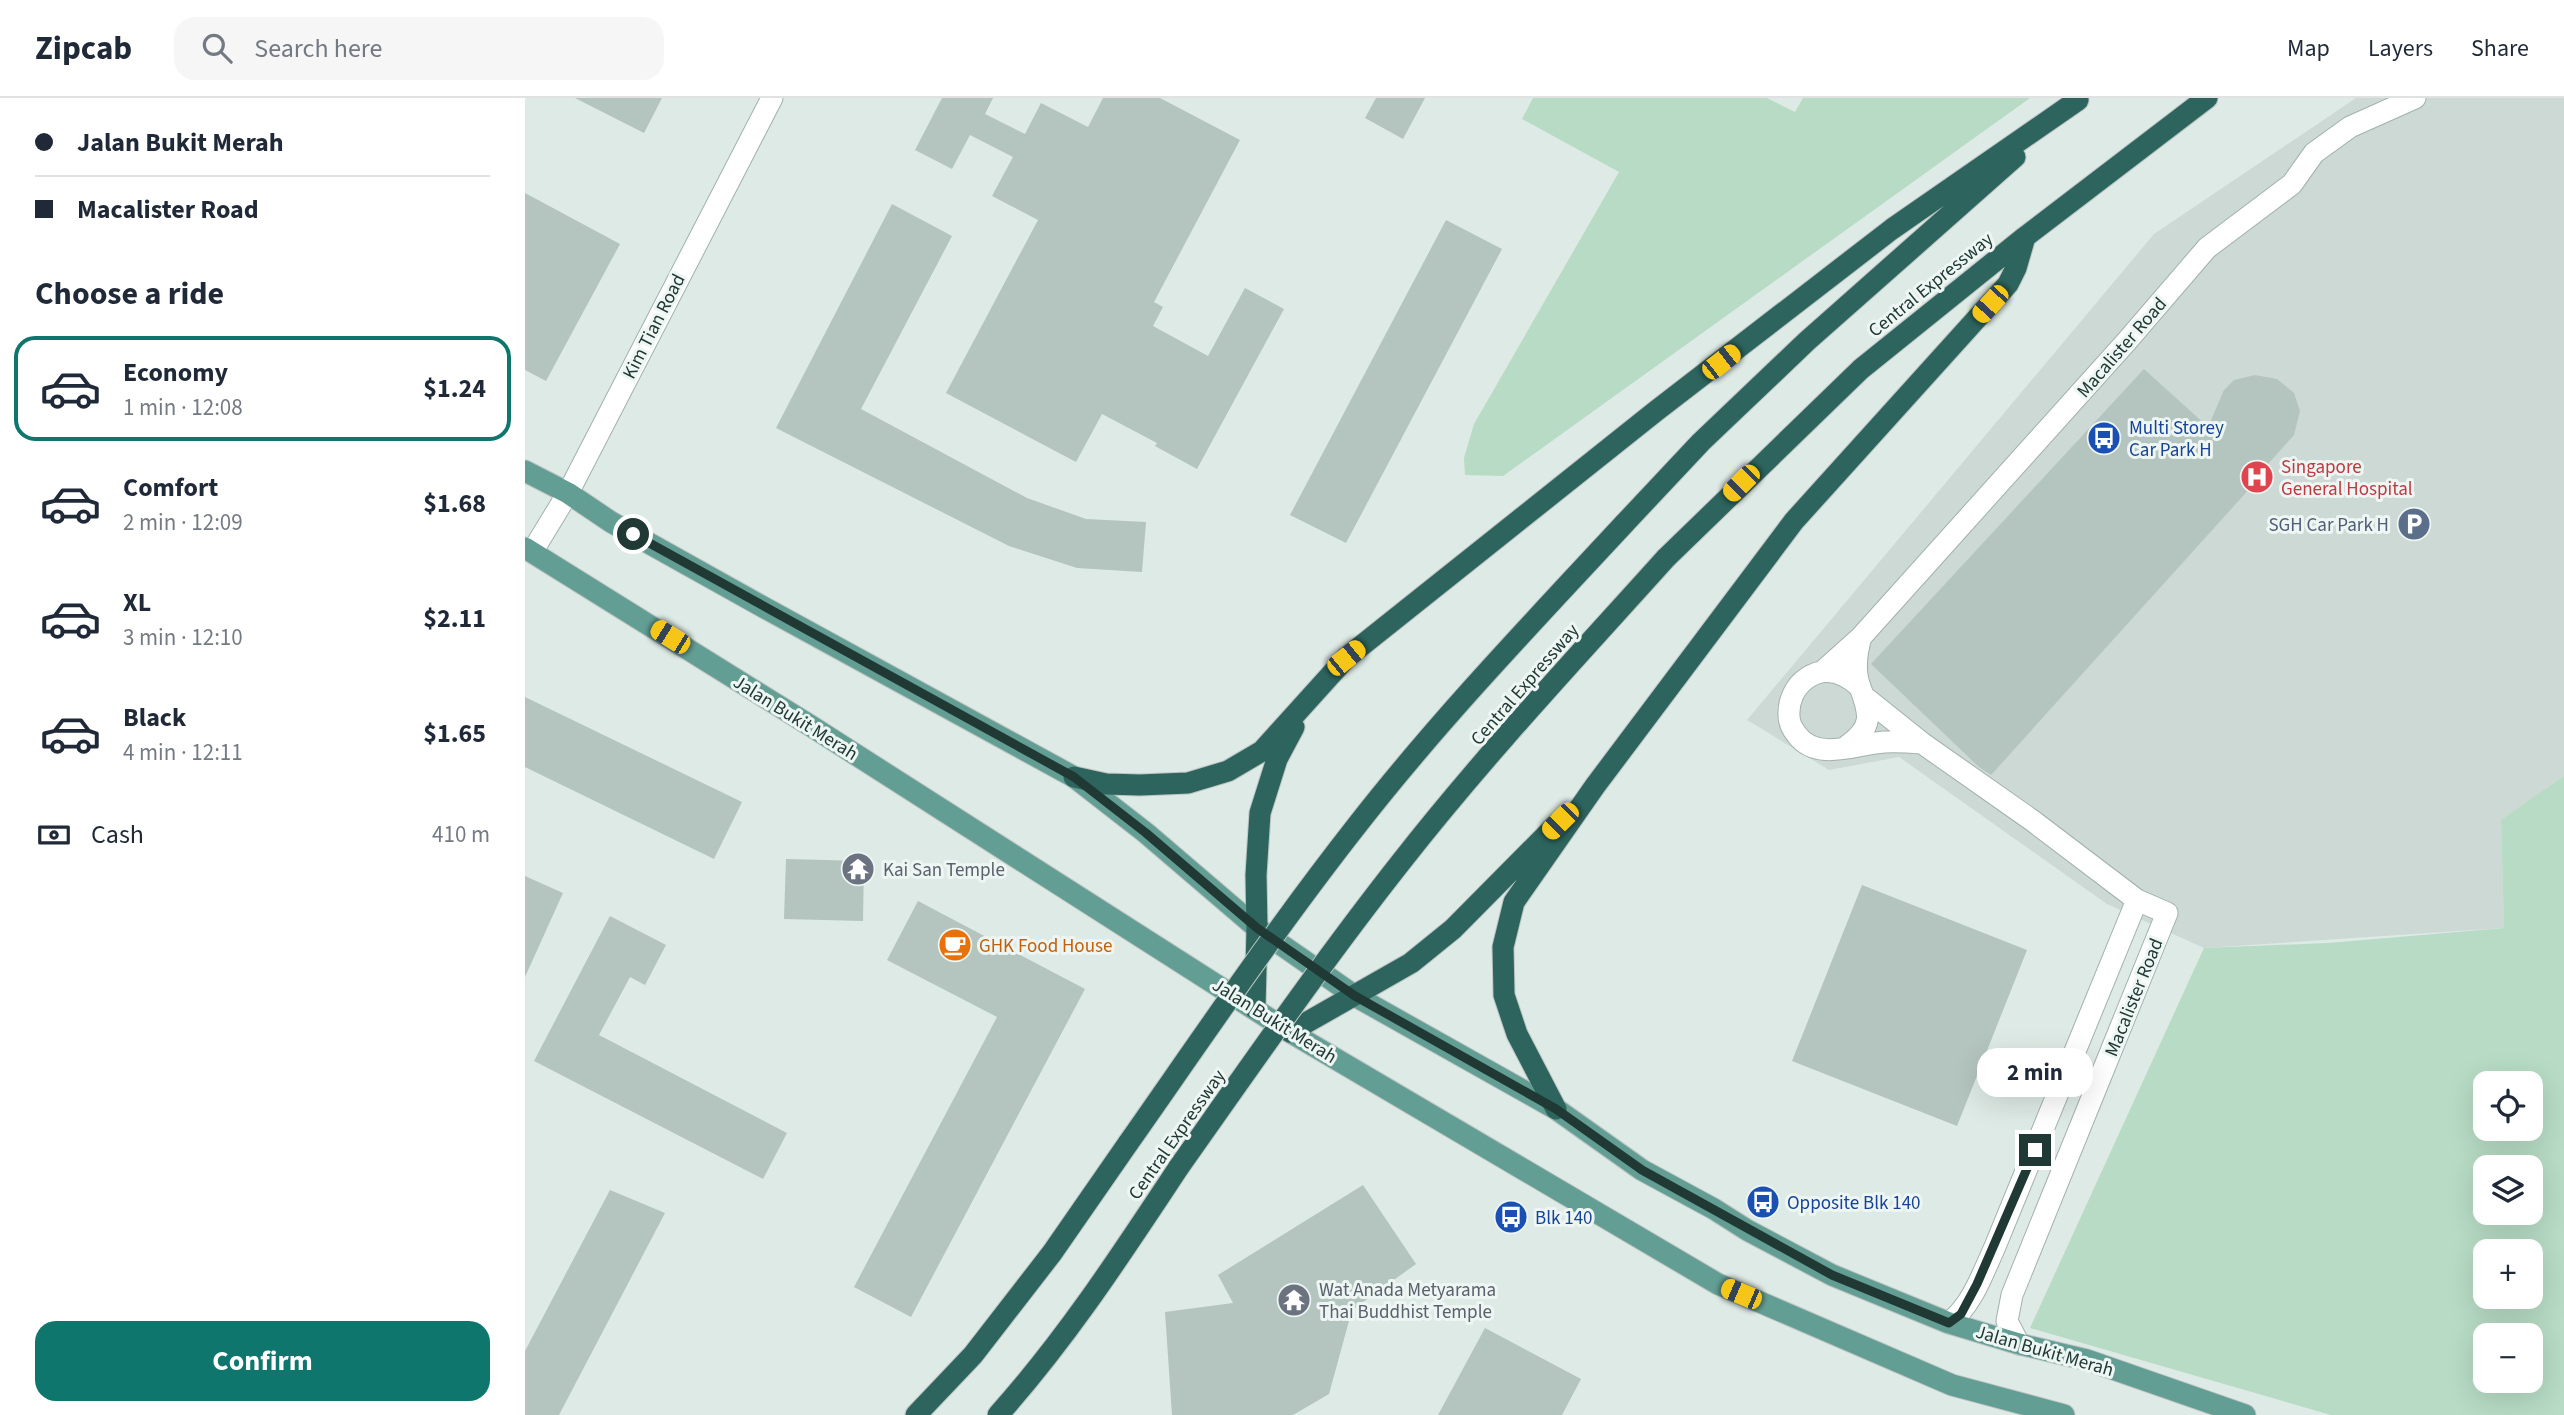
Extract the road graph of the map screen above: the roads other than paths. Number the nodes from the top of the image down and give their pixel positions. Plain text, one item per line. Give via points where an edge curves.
1 (772, 98) edge
2 (2207, 98) edge
3 (2414, 98) edge
4 (2080, 99) edge
5 (2025, 237) junction
6 (525, 471) edge
7 (568, 493) junction
8 (529, 550) edge
9 (1861, 637) junction
10 (1822, 672) junction
11 (1863, 693) junction
12 (1306, 703) junction
13 (1922, 743) junction
14 (1847, 746) junction
15 (1074, 777) junction
16 (1595, 786) junction
17 (2137, 901) junction
18 (1257, 928) junction
19 (1355, 996) junction
20 (1255, 1007) junction
21 (1290, 1032) junction
22 (1556, 1109) junction
23 (1949, 1323) junction
24 (2019, 1344) junction
25 (916, 1415) edge
26 (998, 1415) edge
27 (2064, 1415) edge
28 (2245, 1415) edge

1 - 7 street, Kim Tian Road
2 - 5 highway, Central Expressway
3 - 9 street, Macalister Road via 2350,127 2314,153 2292,184 2207,248
4 - 12 highway via 1892,229 1667,403 1346,658
4 - 25 highway, Central Expressway, bridge via 1807,341 1701,442 1488,671 1358,823 1052,1253 973,1355
5 - 16 highway via 2008,284 1794,521
5 - 26 highway, Central Expressway, bridge via 1861,369 1666,558 1530,709 1401,861 1292,1007 1098,1290
6 - 7 main road, Jalan Bukit Merah
7 - 8 street, Kim Tian Road
7 - 15 main road, Jalan Bukit Merah via 611,522
8 - 20 main road, Jalan Bukit Merah
9 - 10 street, Macalister Road
9 - 11 street via 1856,664
10 - 11 street, Macalister Road via 1849,677
10 - 14 street, Macalister Road via 1798,685 1791,697 1793,729 1812,748 1826,751
11 - 13 street, Macalister Road
11 - 14 street via 1868,713 1865,726
12 - 15 highway via 1262,751 1228,771 1188,783 1140,785
12 - 18 highway via 1277,759 1260,813
13 - 14 street, Macalister Road
13 - 17 street, Macalister Road
15 - 18 main road, Jalan Bukit Merah
16 - 19 highway via 1453,929 1411,963
16 - 22 highway via 1514,902 1503,947 1504,995 1517,1034
17 - 23 street, Macalister Road via 1994,1248 1961,1314
17 - 24 street, Macalister Road via 2167,913 2012,1295 2007,1321
18 - 19 main road, Jalan Bukit Merah
18 - 20 highway
19 - 21 highway
19 - 22 main road, Jalan Bukit Merah
20 - 21 main road, Jalan Bukit Merah
21 - 27 main road, Jalan Bukit Merah via 1718,1284 1952,1385
22 - 23 main road, Jalan Bukit Merah via 1642,1170 1747,1230 1832,1275
23 - 24 main road, Jalan Bukit Merah
24 - 28 main road, Jalan Bukit Merah via 2087,1360

